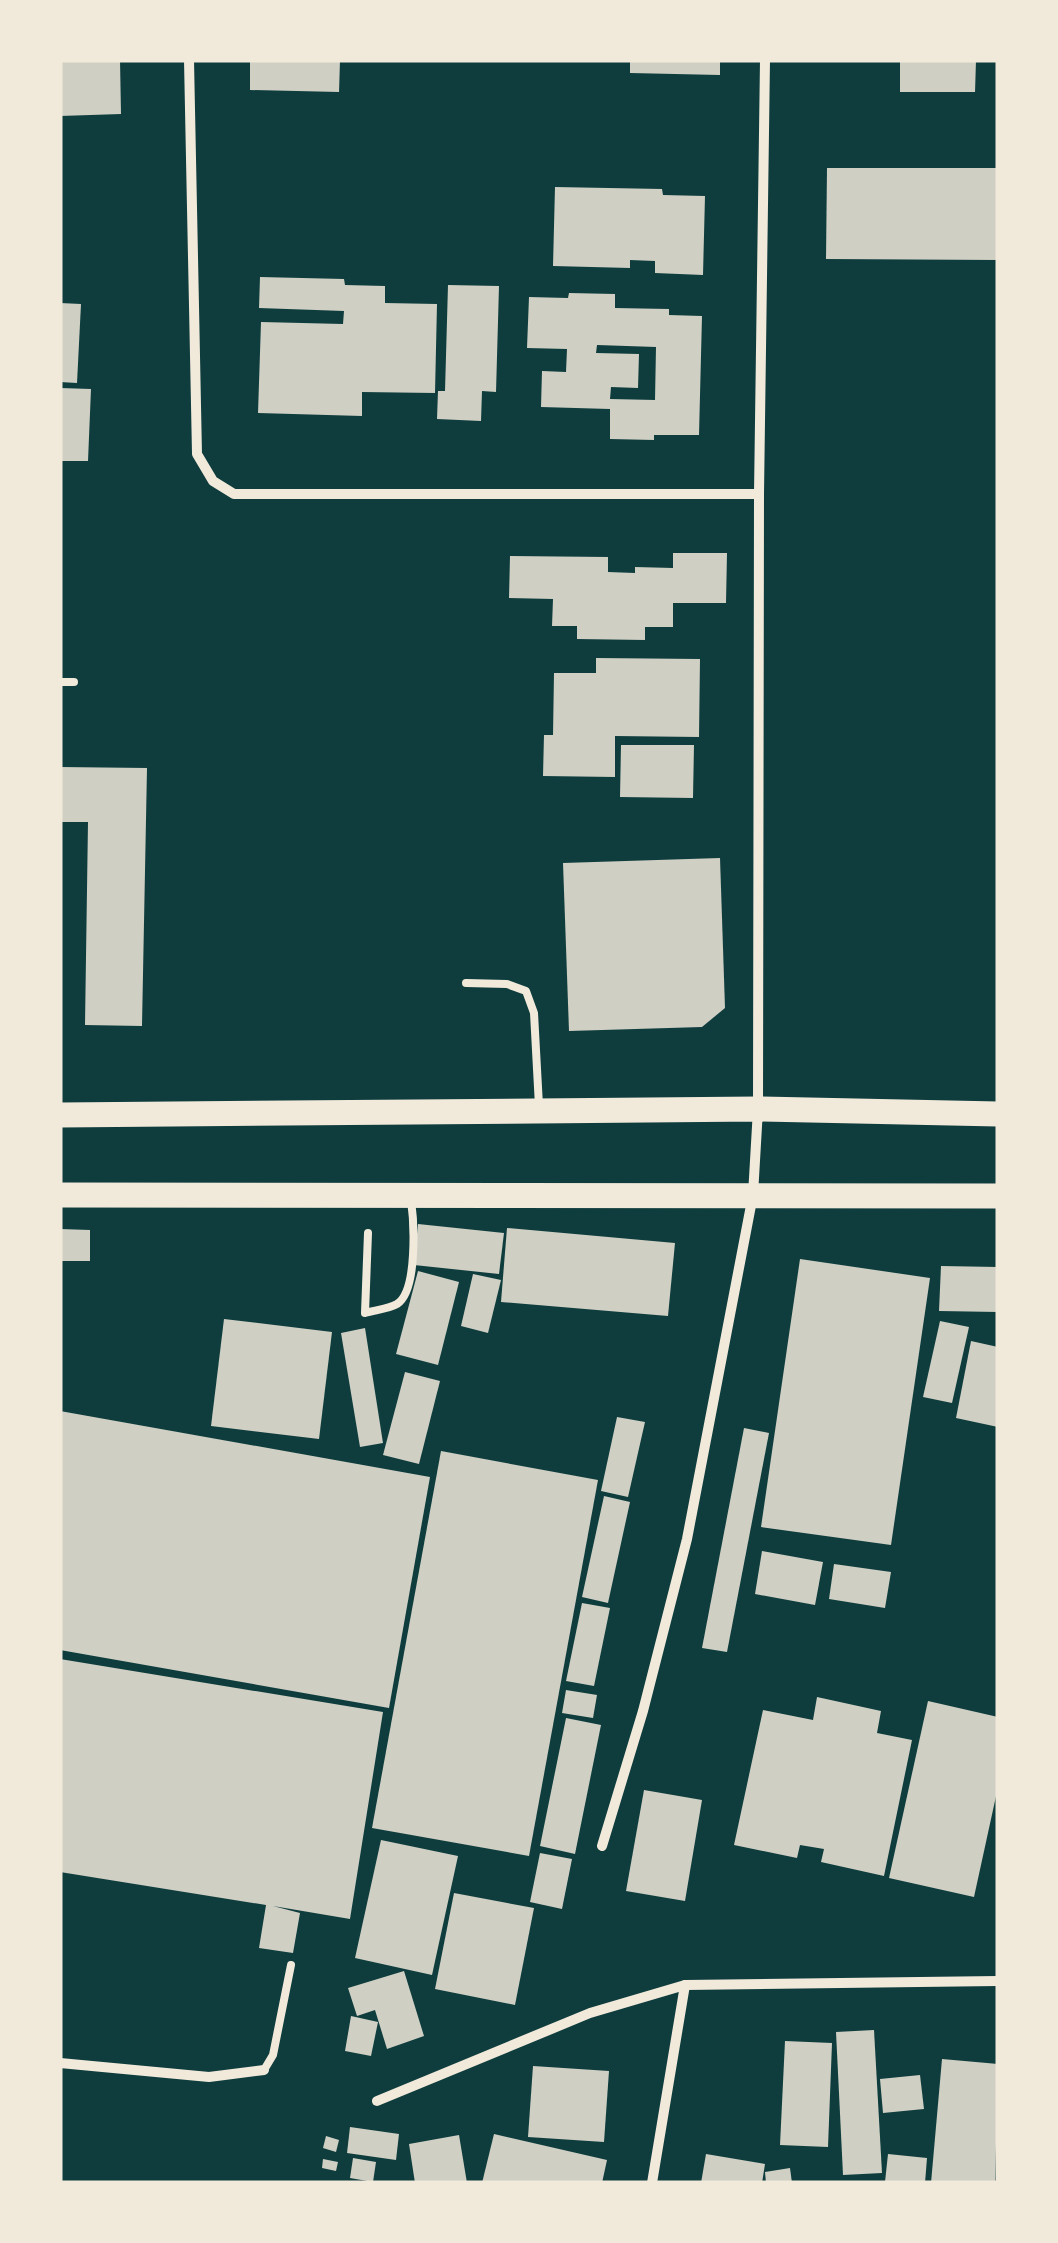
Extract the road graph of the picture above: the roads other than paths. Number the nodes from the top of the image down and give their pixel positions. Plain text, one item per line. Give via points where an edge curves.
1 (189, 60) edge
2 (764, 60) edge
3 (759, 494) junction
4 (60, 682) edge
5 (74, 682) dead end
6 (466, 983) dead end
7 (758, 1109) junction
8 (540, 1111) junction
9 (998, 1114) edge
10 (60, 1115) edge
11 (60, 1195) edge
12 (410, 1195) junction
13 (754, 1196) junction
14 (998, 1196) edge
15 (368, 1233) dead end
16 (602, 1846) dead end
17 (291, 1965) dead end
18 (998, 1981) edge
19 (685, 1985) junction
20 (60, 2063) edge
21 (264, 2070) joint
22 (377, 2101) dead end
23 (652, 2183) edge

1 - 3 street via 197,454 212,481 234,494
2 - 3 street
3 - 7 street
4 - 5 lane
6 - 8 lane via 526,991 534,1012
7 - 8 main road
7 - 9 main road
7 - 13 street
8 - 10 main road
11 - 12 main road
12 - 13 main road
12 - 15 lane via 414,1226 406,1292 396,1304 365,1312
13 - 14 main road
13 - 16 street via 686,1539 644,1712
17 - 21 lane
18 - 19 street
19 - 22 street via 590,2013
19 - 23 street
20 - 21 street via 209,2077

